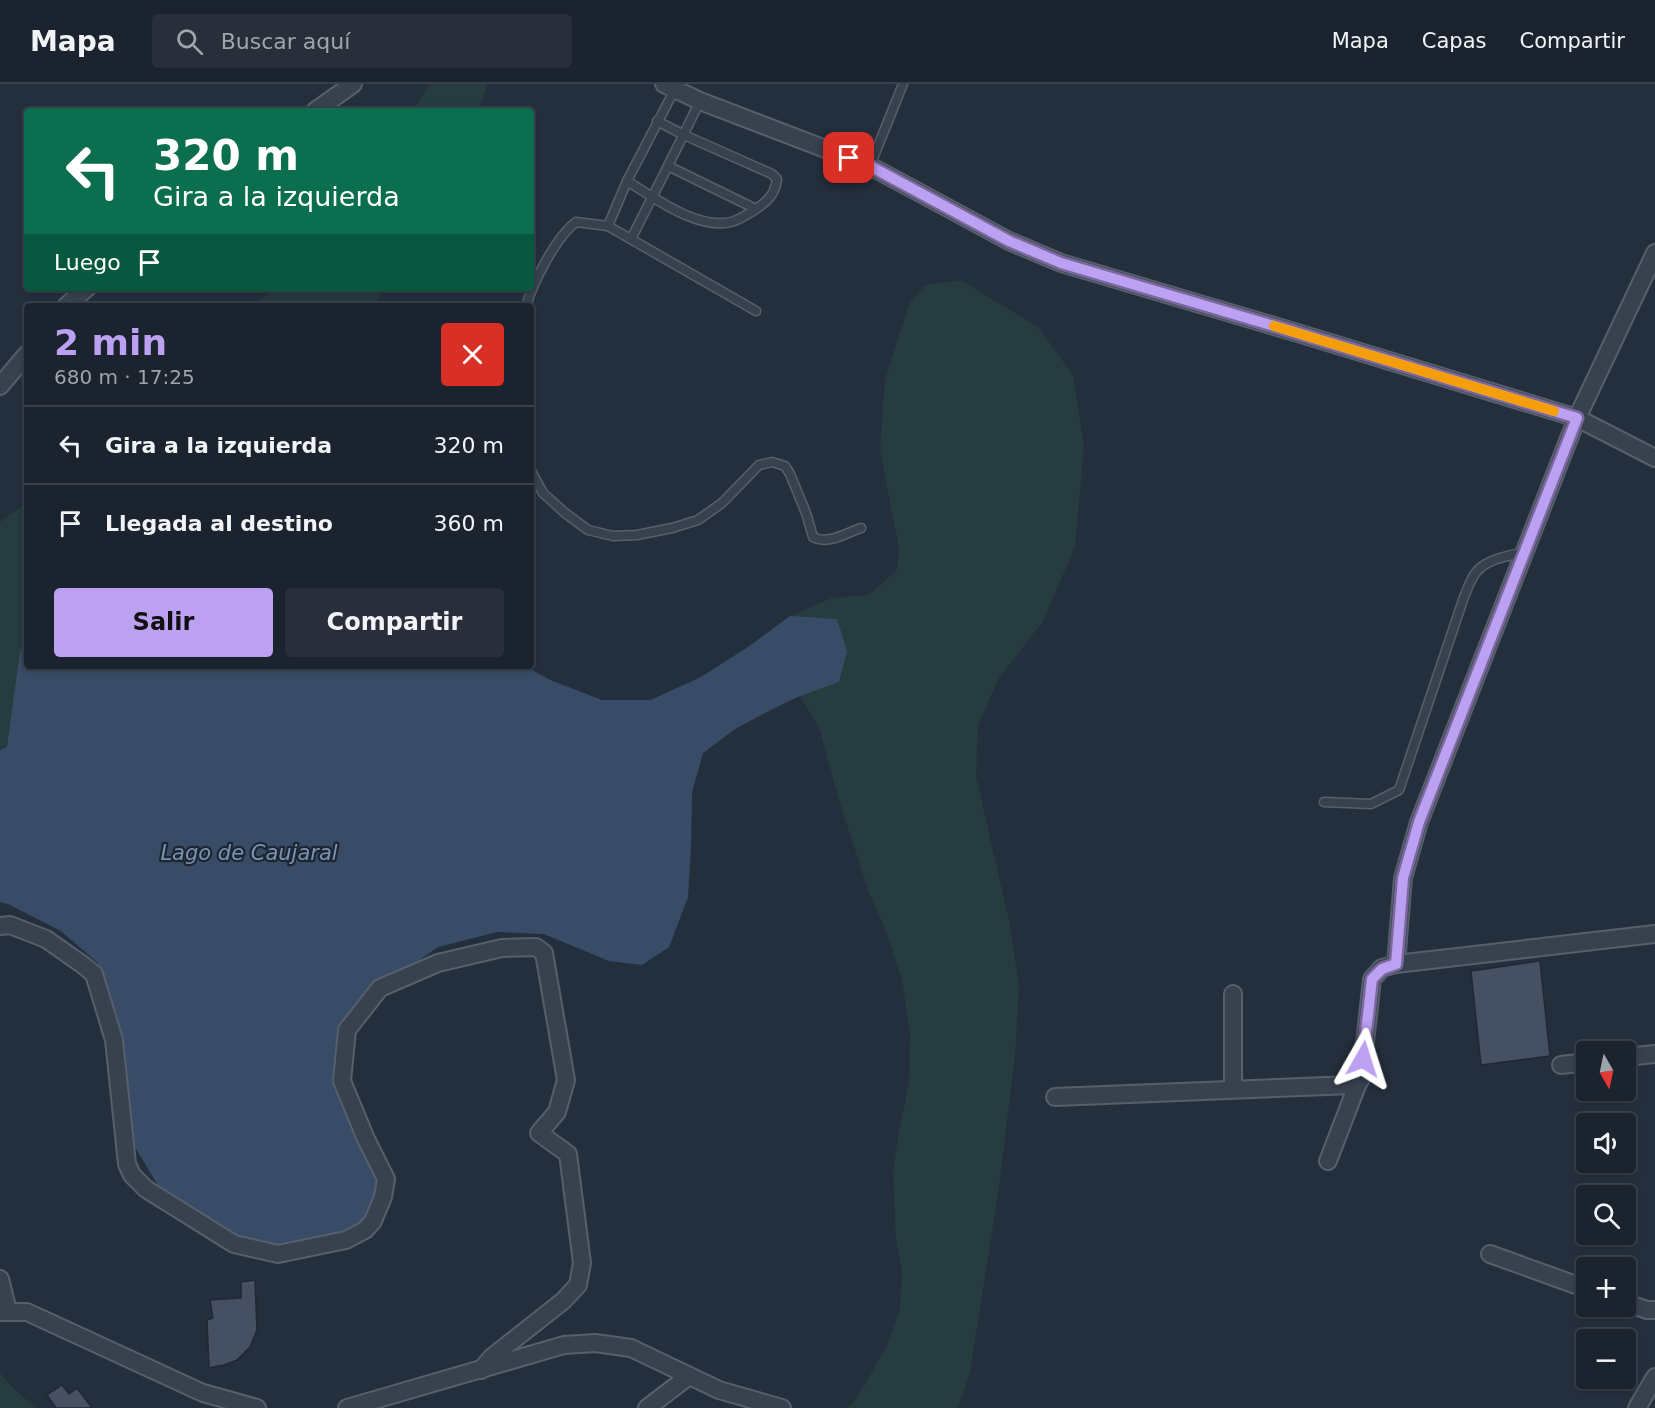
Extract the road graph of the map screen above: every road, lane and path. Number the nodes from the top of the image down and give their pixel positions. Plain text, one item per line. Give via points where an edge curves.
1 (353, 84) edge
2 (903, 84) edge
3 (669, 87) edge
4 (700, 101) junction
5 (319, 108) edge
6 (657, 121) junction
7 (684, 135) junction
8 (668, 166) junction
9 (870, 166) junction
10 (627, 181) junction
11 (653, 196) junction
12 (756, 209) junction
13 (608, 226) junction
14 (631, 239) junction
15 (1655, 253) edge
16 (534, 284) edge
17 (84, 291) edge
18 (70, 303) edge
19 (756, 311) dead end
20 (24, 358) edge
21 (0, 386) edge
22 (1577, 418) junction
23 (1655, 458) edge
24 (534, 477) edge
25 (861, 528) dead end
26 (1525, 552) junction
27 (1324, 802) dead end
28 (0, 926) edge
29 (1655, 934) edge
30 (1396, 964) junction
31 (1233, 994) dead end
32 (1655, 1054) edge
33 (1636, 1056) edge
34 (1576, 1063) edge
35 (1561, 1065) dead end
36 (1358, 1083) junction
37 (1233, 1089) junction
38 (1055, 1097) dead end
39 (1328, 1161) dead end
40 (1490, 1254) dead end
41 (0, 1279) edge
42 (1576, 1285) edge
43 (1636, 1306) edge
44 (1655, 1310) edge
45 (4, 1312) edge
46 (481, 1370) junction
47 (689, 1377) junction
48 (1655, 1377) edge
49 (203, 1393) junction
50 (213, 1408) edge
51 (257, 1408) edge
52 (347, 1408) edge
53 (646, 1408) edge
54 (782, 1408) edge
55 (1637, 1408) edge

1 - 5 street
2 - 9 lane
3 - 4 street
3 - 6 lane
4 - 7 lane
4 - 9 street
6 - 7 lane
6 - 10 lane
7 - 8 lane
7 - 12 lane via 777,179 773,194
8 - 11 lane
8 - 12 lane
9 - 22 street via 1009,241 1061,263
10 - 11 lane
10 - 13 lane
11 - 12 lane via 687,215 713,223 730,222
11 - 14 lane
13 - 14 lane
13 - 16 lane via 576,222 566,229
14 - 19 lane
15 - 22 street
17 - 18 street
20 - 21 street
22 - 23 street
22 - 26 street
24 - 25 lane via 543,494 588,530 613,536 637,535 698,520 722,503 759,465 772,462 784,466 790,474 813,537 826,541
26 - 27 lane via 1489,562 1476,571 1399,790 1371,804
26 - 30 street via 1419,822 1403,878
28 - 46 street via 10,925 46,939 94,974 114,1040 127,1164 132,1175 146,1189 234,1244 278,1254 346,1240 365,1230 379,1210 386,1179 342,1081 347,1030 380,988 438,963 502,948 536,947 544,953 566,1080 557,1112 539,1133 568,1154 582,1263 578,1285 563,1301
29 - 30 street
30 - 36 street via 1382,969 1372,979
31 - 37 street
32 - 33 street
34 - 35 street
36 - 37 street
36 - 39 street
37 - 38 street
40 - 42 street
41 - 45 street
43 - 44 street
45 - 49 street via 27,1312
46 - 47 street via 564,1345 595,1343 631,1348
46 - 52 street
47 - 53 street
47 - 54 street
48 - 55 street
49 - 50 street
49 - 51 street

